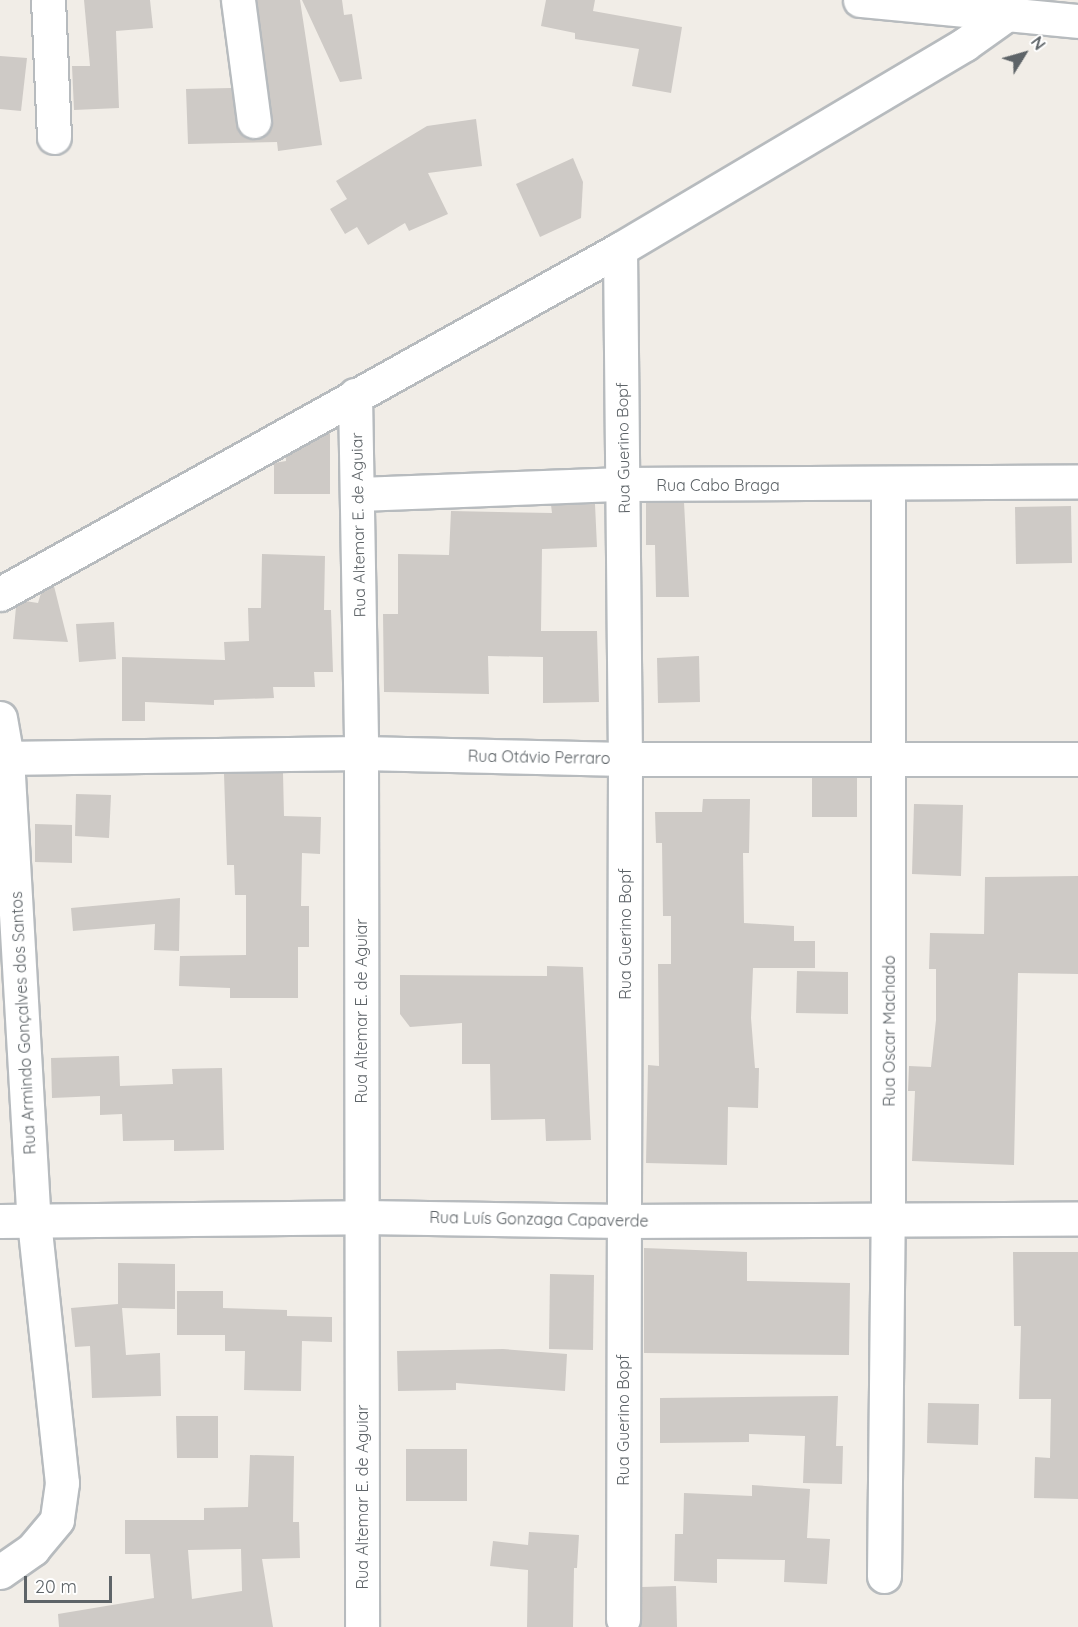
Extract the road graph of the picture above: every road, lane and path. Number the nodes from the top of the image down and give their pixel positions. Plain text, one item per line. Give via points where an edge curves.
1 (48, 0) edge
2 (238, 0) edge
3 (860, 0) edge
4 (1007, 14) junction
5 (1078, 21) edge
6 (254, 121) dead end
7 (54, 137) dead end
8 (620, 249) junction
9 (355, 395) junction
10 (1078, 482) edge
11 (623, 484) junction
12 (888, 486) junction
13 (359, 494) junction
14 (0, 594) edge
15 (0, 718) edge
16 (361, 753) junction
17 (4, 758) edge
18 (625, 759) junction
19 (1078, 759) edge
20 (889, 760) junction
21 (362, 1217) junction
22 (1078, 1220) edge
23 (0, 1221) edge
24 (34, 1221) junction
25 (624, 1221) junction
26 (888, 1221) junction
27 (0, 1572) edge
28 (884, 1576) dead end
29 (623, 1619) dead end
30 (362, 1627) edge

1 - 7 street
2 - 6 street
3 - 4 street
4 - 5 street
4 - 8 street via 965,44
8 - 9 street
8 - 11 street, Rua Guerino Bopf
9 - 13 street, Rua Altemar E. de Aguiar
9 - 14 street
10 - 12 street, Rua Cabo Braga
11 - 12 street, Rua Cabo Braga
11 - 13 street, Rua Cabo Braga
11 - 18 street, Rua Guerino Bopf
12 - 20 street, Rua Oscar Machado
13 - 16 street, Rua Altemar E. de Aguiar
15 - 17 street, Rua Armindo Gonçalves dos Santos
16 - 17 street, Rua Otávio Perraro
16 - 18 street, Rua Otávio Perraro
16 - 21 street, Rua Altemar E. de Aguiar
17 - 24 street, Rua Armindo Gonçalves dos Santos
18 - 20 street, Rua Otávio Perraro
18 - 25 street, Rua Guerino Bopf
19 - 20 street, Rua Otávio Perraro
20 - 26 street, Rua Oscar Machado
21 - 24 street, Rua Luís Gonzaga Capaverde
21 - 25 street, Rua Luís Gonzaga Capaverde
21 - 30 street, Rua Altemar E. de Aguiar
22 - 26 street, Rua Luís Gonzaga Capaverde
23 - 24 street, Rua Luís Gonzaga Capaverde
24 - 27 street, Rua Armindo Gonçalves dos Santos via 62,1483 57,1520 46,1535
25 - 26 street, Rua Luís Gonzaga Capaverde
25 - 29 street, Rua Guerino Bopf
26 - 28 street, Rua Oscar Machado

